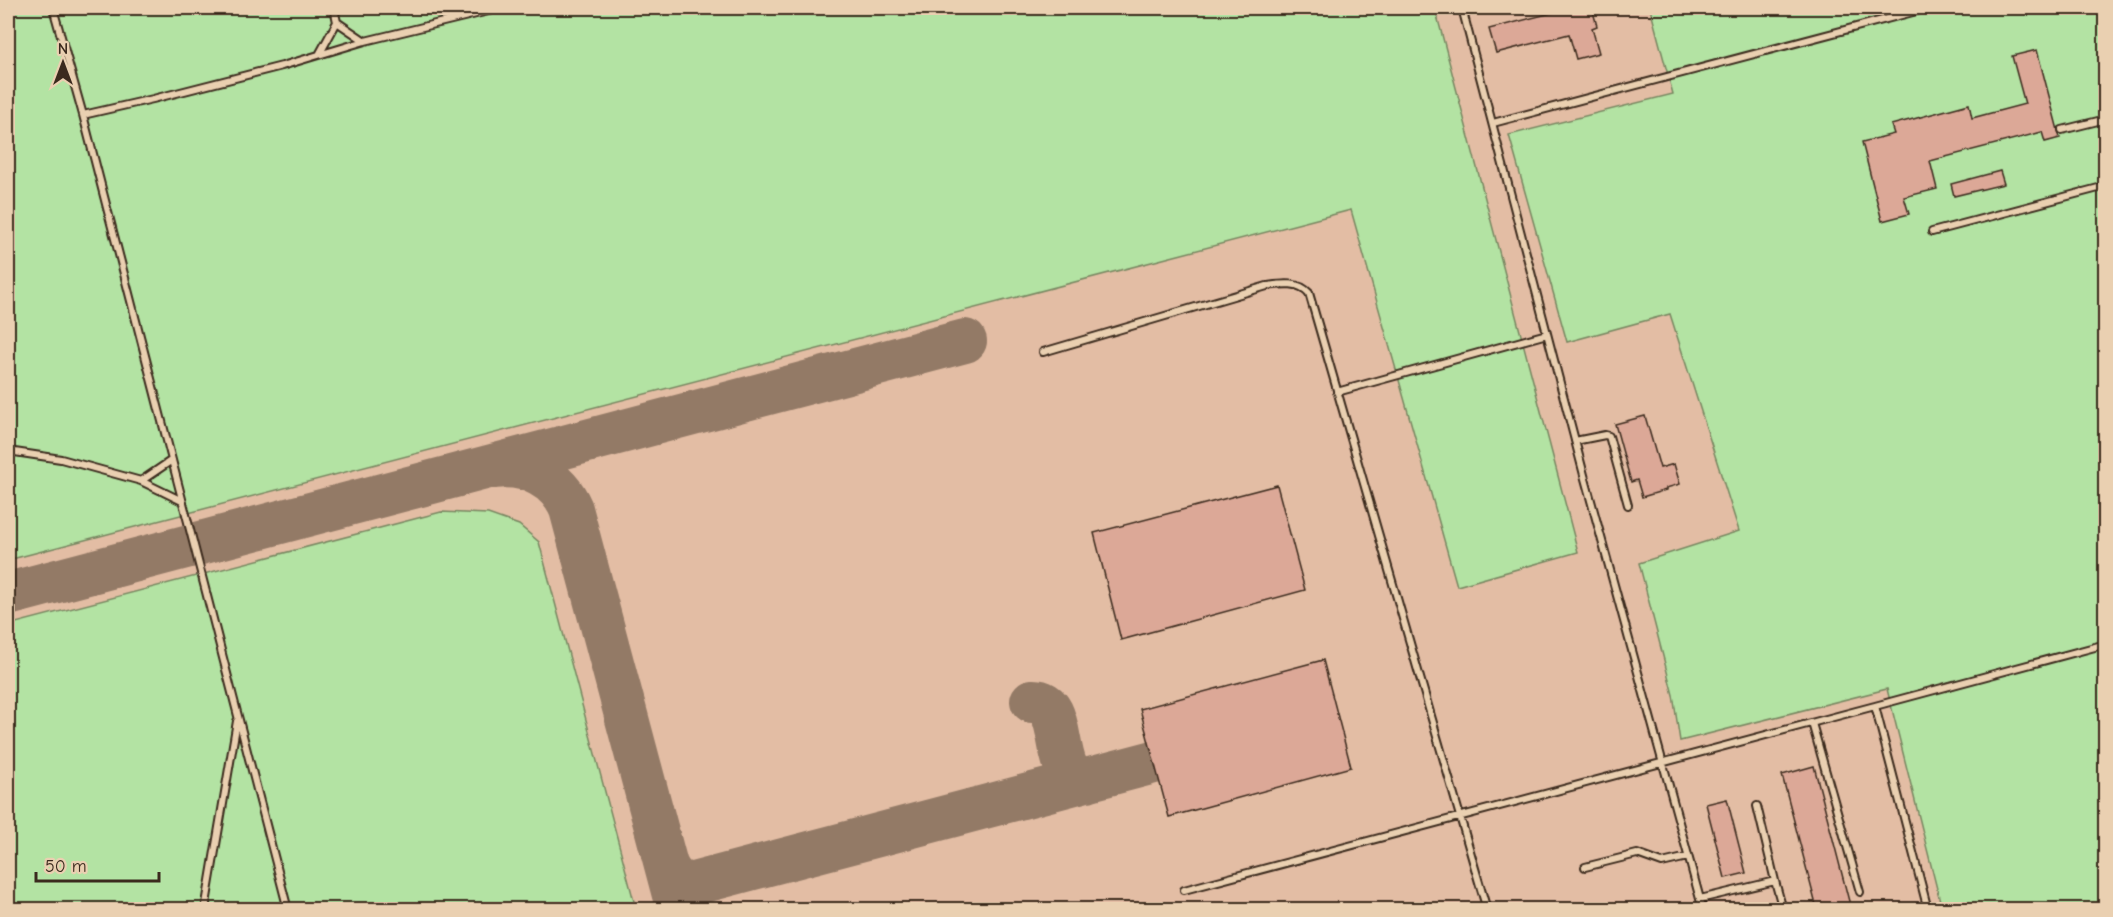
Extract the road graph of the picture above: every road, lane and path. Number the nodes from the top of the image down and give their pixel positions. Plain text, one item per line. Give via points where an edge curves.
1 (53, 8) edge
2 (334, 8) edge
3 (501, 8) edge
4 (1462, 8) edge
5 (1928, 8) edge
6 (2102, 8) edge
7 (2106, 19) edge
8 (337, 22) junction
9 (365, 41) junction
10 (319, 53) junction
11 (83, 115) junction
12 (2106, 119) edge
13 (1493, 123) junction
14 (2062, 130) dead end
15 (2106, 186) edge
16 (1932, 232) dead end
17 (1547, 334) junction
18 (1043, 352) dead end
19 (1337, 392) junction
20 (1575, 441) junction
21 (8, 451) edge
22 (172, 460) junction
23 (141, 481) junction
24 (182, 501) junction
25 (1628, 505) dead end
26 (2106, 644) edge
27 (1875, 706) junction
28 (238, 718) junction
29 (1812, 723) junction
30 (1662, 763) junction
31 (1757, 806) dead end
32 (1460, 815) junction
33 (1688, 857) junction
34 (1585, 867) dead end
35 (1775, 881) junction
36 (1184, 890) dead end
37 (1860, 891) dead end
38 (1700, 899) junction
39 (205, 909) edge
40 (288, 909) edge
41 (1487, 909) edge
42 (1703, 909) edge
43 (1783, 909) edge
44 (1928, 909) edge

1 - 11 lane
2 - 8 lane
3 - 9 lane
4 - 13 lane
5 - 13 lane
6 - 7 lane
8 - 9 lane
8 - 10 lane
9 - 10 lane
10 - 11 lane via 282,66
11 - 22 lane
12 - 14 lane
13 - 17 lane
15 - 16 lane
17 - 19 lane
17 - 20 lane
18 - 19 lane via 1267,286 1295,285 1309,293
19 - 32 lane
20 - 25 lane via 1609,436
20 - 30 lane
21 - 23 lane via 61,459
22 - 23 lane
22 - 24 lane
23 - 24 lane
24 - 28 lane
26 - 27 lane
27 - 29 lane
27 - 44 lane
28 - 39 lane
28 - 40 lane
29 - 30 lane
29 - 37 lane
30 - 32 lane
30 - 33 lane
31 - 35 lane
32 - 36 lane
32 - 41 lane
33 - 34 lane via 1662,863 1637,854
33 - 38 lane
35 - 38 lane
35 - 43 lane
38 - 42 lane

